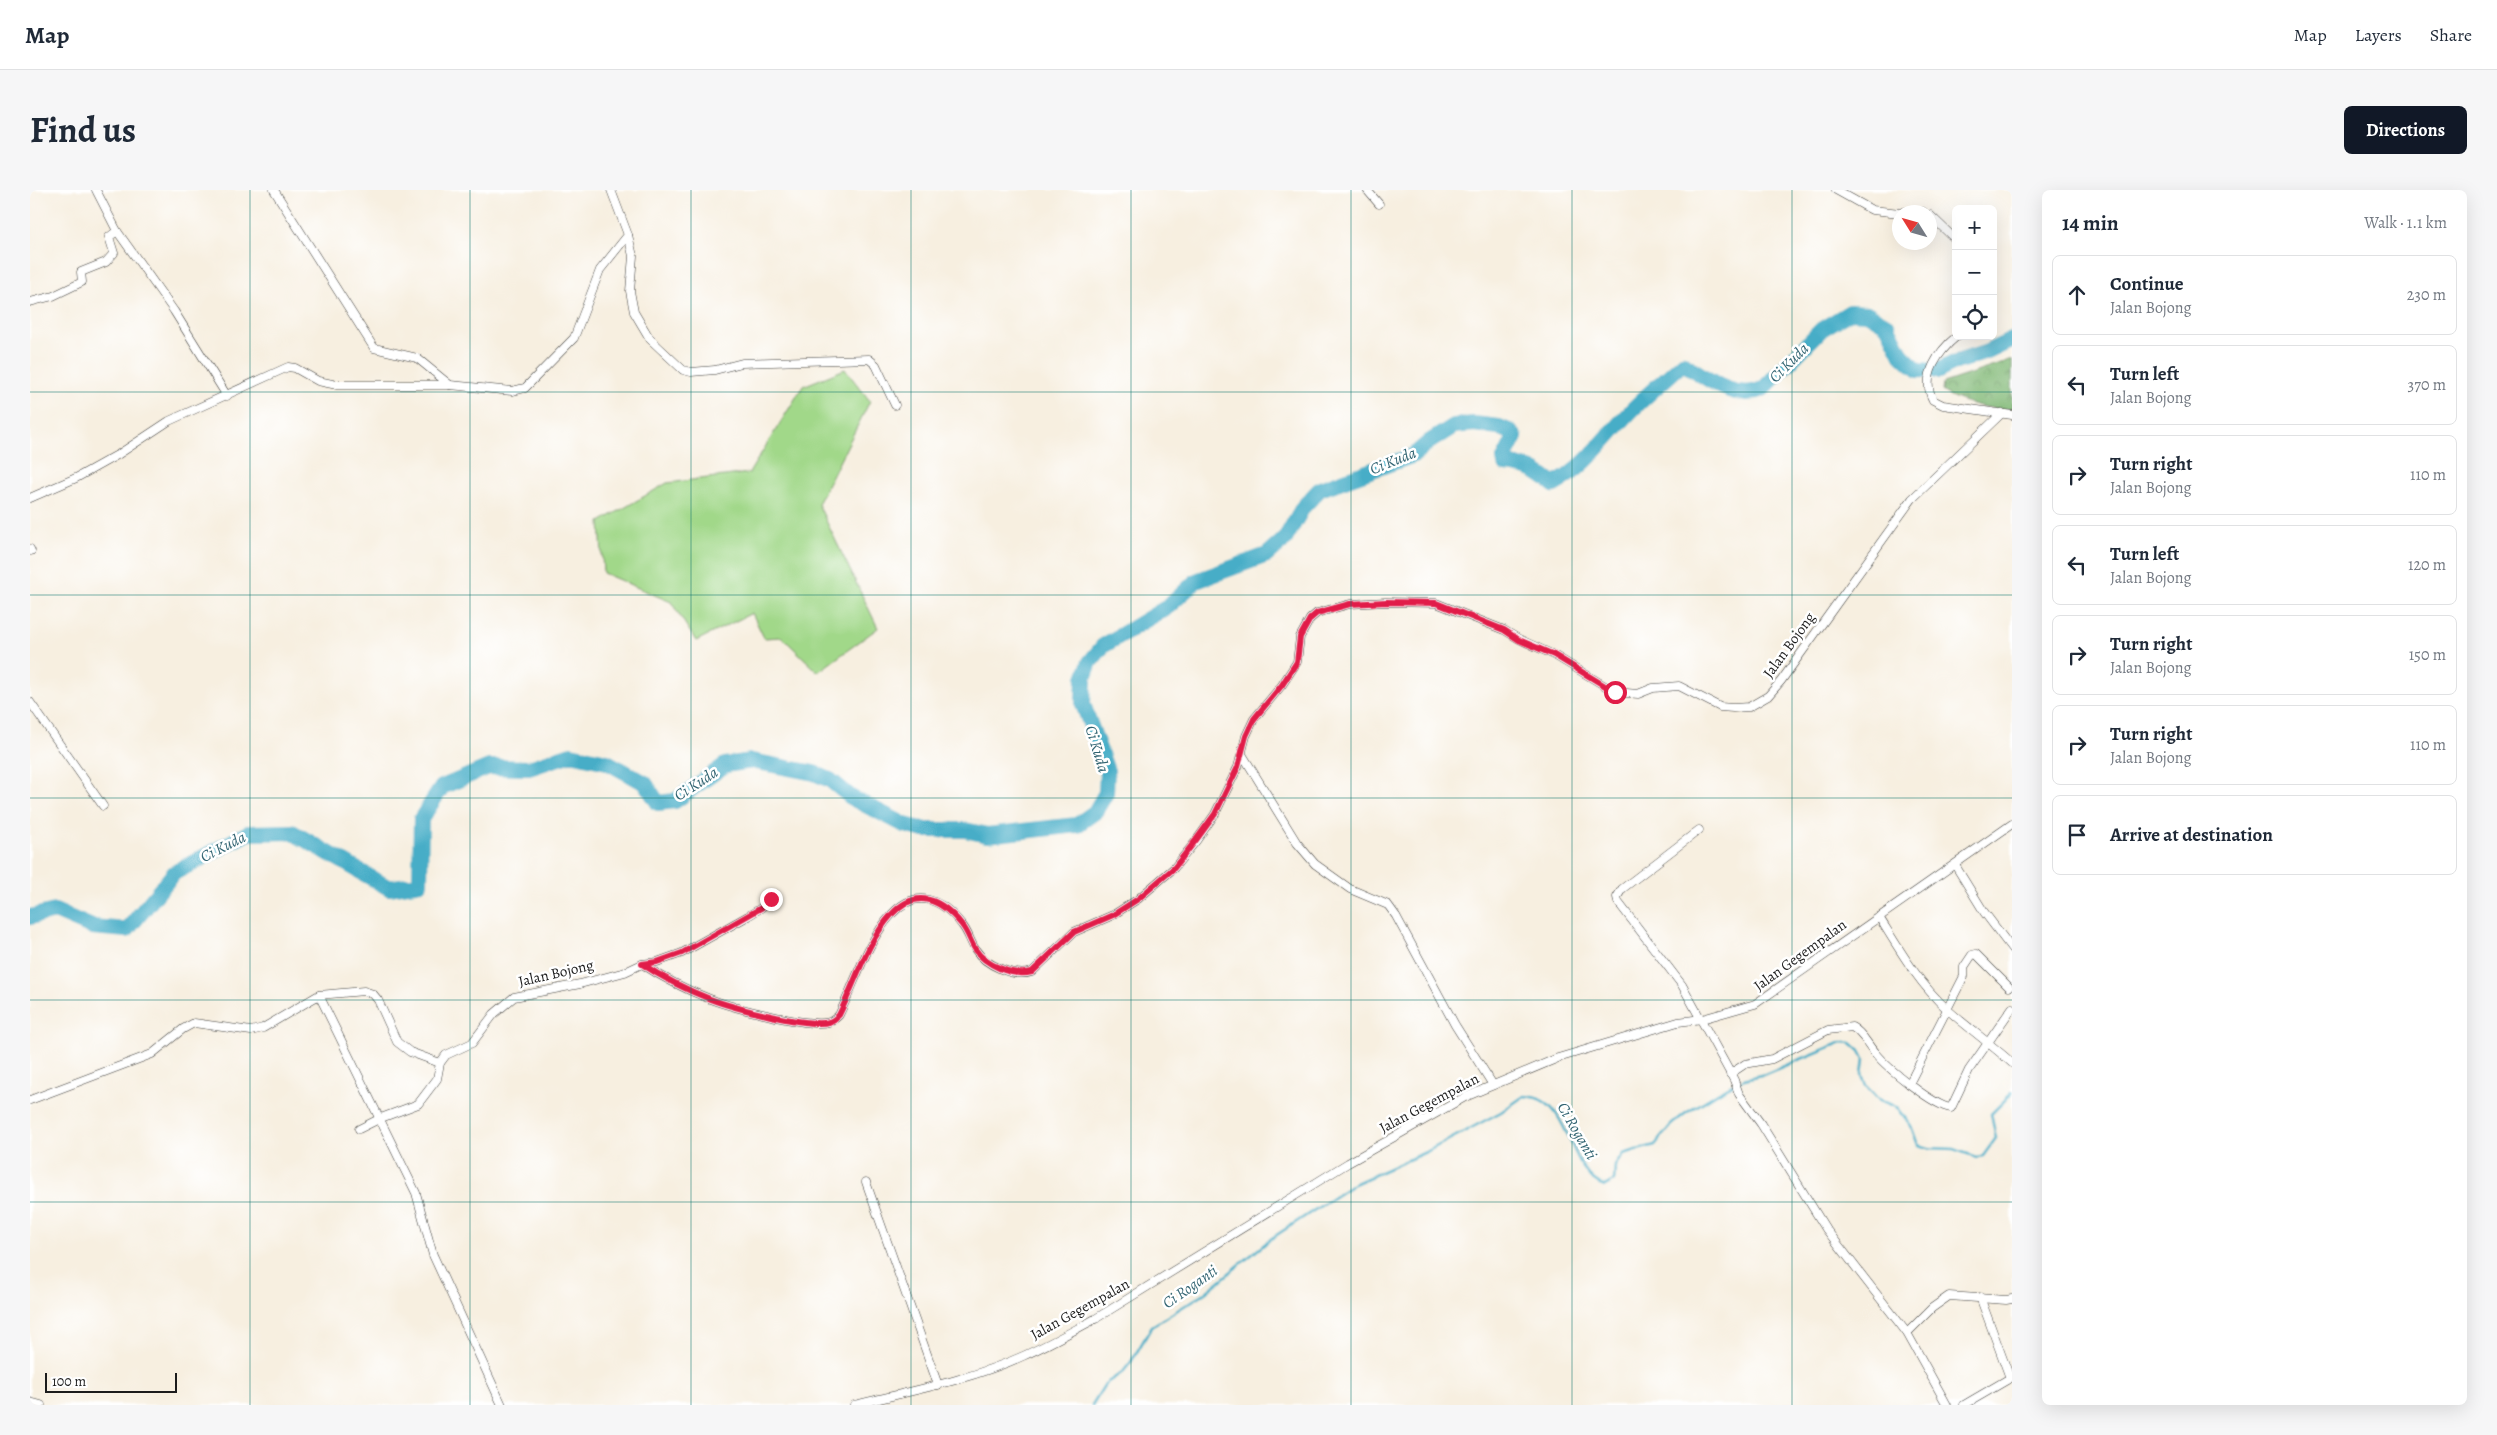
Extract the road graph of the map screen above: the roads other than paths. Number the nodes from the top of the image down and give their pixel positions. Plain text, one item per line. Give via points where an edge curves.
1 (96, 190) edge
2 (274, 190) edge
3 (611, 190) edge
4 (1367, 190) edge
5 (1836, 190) edge
6 (1379, 204) dead end
7 (1892, 212) edge
8 (1937, 222) edge
9 (116, 231) junction
10 (628, 235) junction
11 (1952, 236) edge
12 (30, 302) edge
13 (1952, 340) edge
14 (450, 384) junction
15 (227, 396) junction
16 (895, 405) dead end
17 (2002, 413) junction
18 (2012, 415) edge
19 (30, 498) edge
20 (30, 702) edge
21 (1242, 754) junction
22 (103, 806) dead end
23 (2012, 824) edge
24 (1699, 830) dead end
25 (1955, 865) junction
26 (775, 895) dead end
27 (1880, 917) junction
28 (2012, 949) edge
29 (642, 964) junction
30 (2009, 987) dead end
31 (319, 996) junction
32 (2012, 1008) edge
33 (1947, 1009) junction
34 (1702, 1019) junction
35 (1990, 1042) junction
36 (440, 1063) junction
37 (2012, 1063) edge
38 (1732, 1077) junction
39 (1909, 1084) junction
40 (1493, 1085) junction
41 (30, 1100) edge
42 (381, 1118) junction
43 (359, 1129) dead end
44 (866, 1182) dead end
45 (1980, 1297) junction
46 (2012, 1298) edge
47 (1907, 1333) junction
48 (2011, 1378) edge
49 (938, 1385) junction
50 (30, 1402) edge
51 (41, 1405) edge
52 (502, 1405) edge
53 (854, 1405) edge
54 (1947, 1405) edge
55 (1964, 1405) edge

1 - 9 street
2 - 14 street via 374,348 417,358
3 - 10 street
4 - 6 street
5 - 7 street via 1872,210
8 - 11 street
9 - 12 street via 109,237 114,253 106,262 81,272 82,282 53,296
9 - 15 street via 185,326
10 - 14 street via 600,270 574,338 525,388 512,391
10 - 16 street via 633,256 630,291 634,312 650,339 683,370 715,370 742,362 869,359 876,365
13 - 17 street via 1944,346 1931,369 1930,394 1936,403
14 - 15 street via 337,385 318,381 288,367
15 - 19 street via 169,421 76,478
17 - 18 street
17 - 21 street, Jalan Bojong via 1912,499 1781,681 1768,696 1749,707 1720,707 1679,686 1669,685 1638,694 1615,692 1554,655 1504,630 1436,603 1350,604 1317,613 1310,619 1300,637 1297,662 1254,719
20 - 22 street
21 - 29 street, Jalan Bojong via 1215,814 1174,868 1128,907 1068,936 1032,972 1026,974 988,962 976,951 964,927 947,909 917,898 906,902 892,914 865,959 839,1015 831,1022 781,1019 715,1001
21 - 40 street via 1298,843 1315,864 1350,889 1388,905
23 - 25 street, Jalan Gegempalan
24 - 34 street via 1622,889 1617,899 1682,985
25 - 27 street, Jalan Gegempalan via 1920,886
25 - 28 street
26 - 29 street, Jalan Bojong via 761,908 682,953
27 - 33 street via 1926,986
27 - 34 street, Jalan Gegempalan via 1854,932 1755,1004
29 - 36 street, Jalan Bojong via 580,984 514,997 494,1014 472,1043 449,1052
30 - 33 street via 1974,954 1964,968 1964,976
31 - 36 street via 351,991 373,994 397,1042 410,1052
31 - 41 street via 251,1031 201,1023 188,1025 152,1054
31 - 42 street
32 - 35 street
33 - 35 street
33 - 39 street
34 - 38 street
34 - 40 street, Jalan Gegempalan via 1678,1022 1558,1058
35 - 37 street
35 - 39 street via 1969,1070 1951,1108
36 - 42 street via 437,1078 418,1104
38 - 39 street via 1745,1064 1772,1059 1828,1030 1846,1026 1858,1030 1888,1068
38 - 47 street via 1739,1094 1826,1229
40 - 49 street, Jalan Gegempalan via 1465,1097 1348,1163 1095,1319 1022,1356
42 - 43 street
42 - 52 street via 416,1193 434,1255
44 - 49 street
45 - 46 street via 1993,1300
45 - 47 street via 1949,1296
45 - 48 street
47 - 54 street
48 - 55 street
49 - 53 street, Jalan Gegempalan
50 - 51 street

